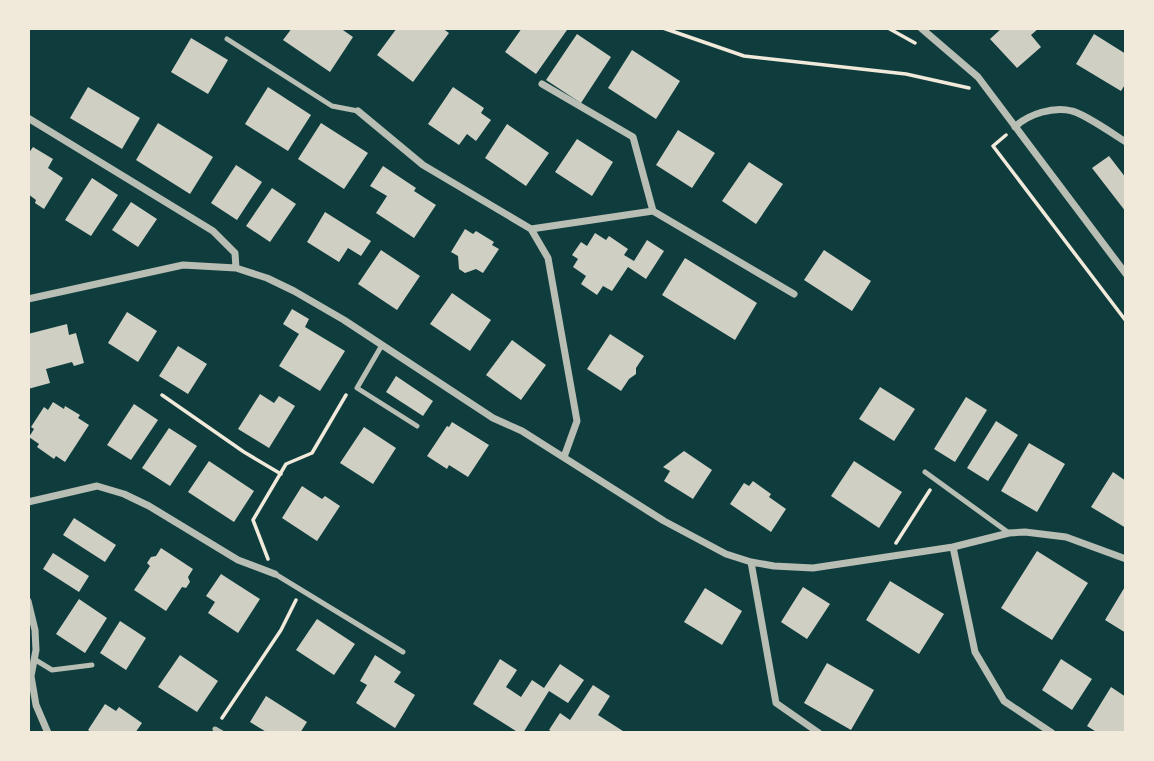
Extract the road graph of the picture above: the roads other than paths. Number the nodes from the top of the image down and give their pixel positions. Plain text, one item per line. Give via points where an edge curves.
1 (921, 28) edge
2 (227, 39) dead end
3 (542, 84) dead end
4 (358, 111) joint
5 (28, 118) edge
6 (1015, 127) junction
7 (1126, 142) edge
8 (653, 211) junction
9 (531, 229) junction
10 (236, 268) junction
11 (1126, 274) edge
12 (794, 294) dead end
13 (28, 299) edge
14 (382, 345) junction
15 (417, 426) dead end
16 (564, 457) junction
17 (925, 472) dead end
18 (28, 502) edge
19 (1009, 533) junction
20 (953, 547) junction
21 (1126, 559) edge
22 (751, 562) junction
23 (275, 573) joint
24 (28, 601) edge
25 (403, 652) dead end
26 (34, 659) junction
27 (92, 665) dead end
28 (48, 733) edge
29 (820, 733) edge
30 (1052, 733) edge

1 - 6 street via 978,77
2 - 4 lane via 332,106
3 - 8 street via 634,136
4 - 9 street via 423,165
5 - 10 street via 213,232 235,253
6 - 7 street via 1042,112 1072,111
6 - 11 street
8 - 9 street
8 - 12 street
9 - 16 street via 548,258 577,421
10 - 13 street via 170,266
10 - 14 street via 294,291
14 - 15 lane via 357,388
14 - 16 street via 493,418
16 - 22 street via 684,532
17 - 19 lane
18 - 23 street via 97,486 149,506 238,560
19 - 20 street
19 - 21 street via 1066,537
20 - 22 street via 813,568
20 - 30 street via 975,652 1004,701
22 - 29 street via 776,703
23 - 25 lane
24 - 26 street
26 - 27 lane via 52,670
26 - 28 street via 31,676 36,705

